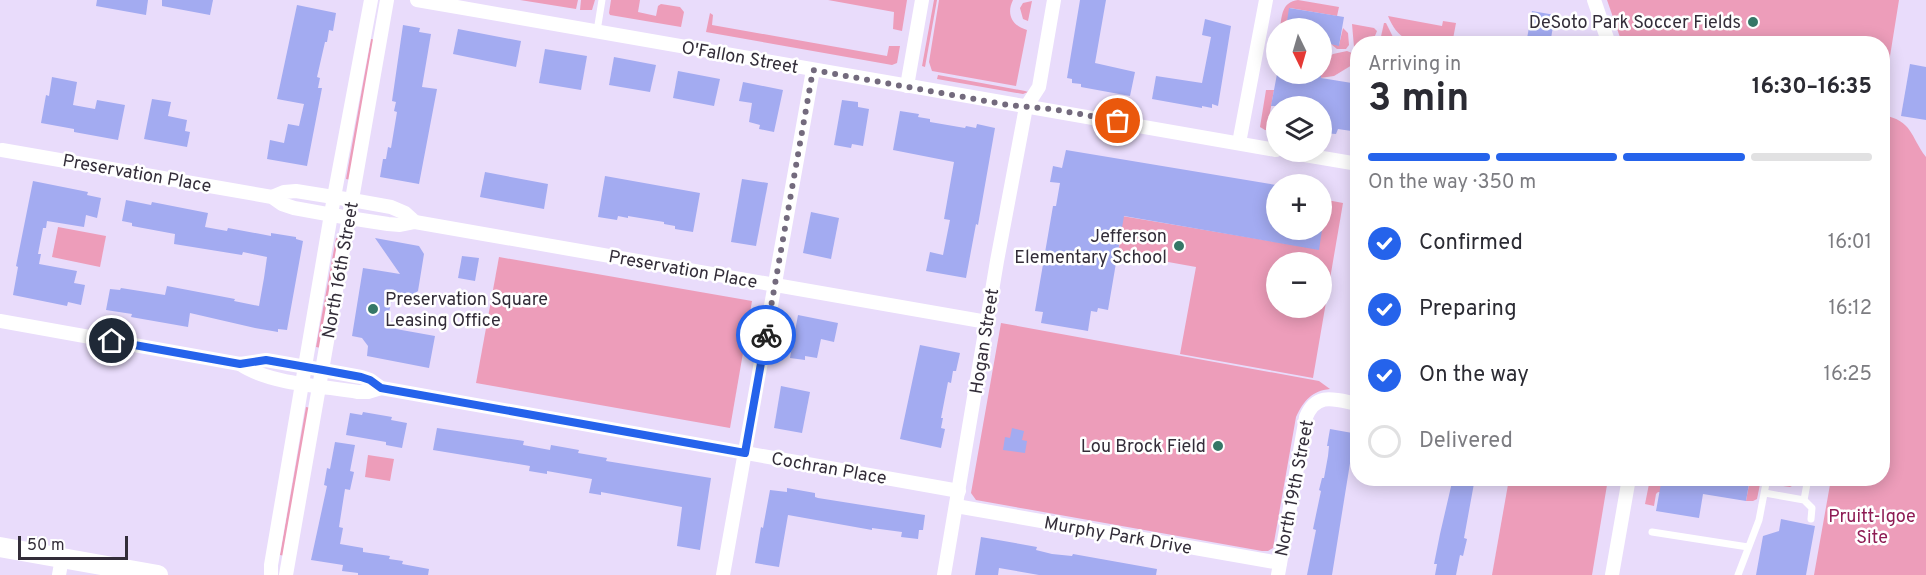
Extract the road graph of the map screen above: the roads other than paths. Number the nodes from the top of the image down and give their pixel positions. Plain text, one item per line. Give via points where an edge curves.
1 (371, 0) edge
2 (387, 0) edge
3 (417, 0) edge
4 (602, 0) edge
5 (922, 0) edge
6 (1054, 0) edge
7 (1266, 0) edge
8 (1594, 0) edge
9 (597, 31) junction
10 (1607, 36) edge
11 (813, 70) junction
12 (907, 86) junction
13 (1026, 107) junction
14 (1239, 143) junction
15 (1266, 148) edge
16 (3, 150) dead end
17 (1332, 160) edge
18 (1350, 163) edge
19 (272, 197) junction
20 (334, 197) junction
21 (352, 200) junction
22 (331, 215) junction
23 (349, 218) junction
24 (415, 222) junction
25 (775, 285) junction
26 (0, 321) edge
27 (987, 322) junction
28 (240, 364) junction
29 (305, 367) junction
30 (323, 370) junction
31 (302, 382) junction
32 (320, 386) junction
33 (381, 388) junction
34 (1350, 403) edge
35 (745, 453) junction
36 (1628, 486) edge
37 (1766, 486) edge
38 (1807, 486) edge
39 (959, 491) junction
40 (1765, 494) junction
41 (1804, 500) junction
42 (956, 507) junction
43 (1811, 519) dead end
44 (1652, 532) dead end
45 (1748, 547) junction
46 (0, 548) edge
47 (60, 567) edge
48 (1279, 569) edge
49 (158, 575) edge
50 (271, 575) edge
51 (286, 575) edge
52 (723, 575) edge
53 (944, 575) edge
54 (1612, 575) edge
55 (1738, 575) edge

1 - 20 street, North 16th Street
2 - 21 street, North 16th Street
3 - 9 street, O'Fallon Street
4 - 9 lane
5 - 12 street
6 - 13 street, Hogan Street via 1039,87
7 - 14 street
8 - 10 street
9 - 11 street, O'Fallon Street
11 - 12 street, O'Fallon Street
11 - 25 street
12 - 13 street, O'Fallon Street
13 - 14 street, O'Fallon Street
13 - 27 street, Hogan Street
14 - 15 street, O'Fallon Street
16 - 19 street, Preservation Place
17 - 18 street
19 - 20 street, Preservation Place via 296,191
19 - 22 street, Preservation Place via 294,208
20 - 21 street, Preservation Place
20 - 22 street, North 16th Street
21 - 23 street, North 16th Street
21 - 24 street, Preservation Place via 391,207
22 - 23 street, Preservation Place
22 - 29 street, North 16th Street
23 - 24 street, Preservation Place via 400,225
23 - 30 street, North 16th Street
24 - 25 street, Preservation Place
25 - 27 street, Preservation Place
25 - 35 street
26 - 28 street, Cochran Place
27 - 39 street, Hogan Street
28 - 29 street, Cochran Place via 266,360
28 - 31 street, Cochran Place via 263,376
29 - 30 street, Cochran Place
29 - 31 street, North 16th Street
30 - 32 street, North 16th Street
30 - 33 street, Cochran Place via 361,377
31 - 32 street, Cochran Place
31 - 50 street, North 16th Street
32 - 33 street, Cochran Place via 358,392
32 - 51 street, North 16th Street
33 - 35 street, Cochran Place
34 - 48 street, North 19th Street via 1322,399 1306,417
35 - 39 street, Cochran Place
35 - 52 street
36 - 54 street
37 - 40 lane
38 - 41 lane
39 - 42 street, Hogan Street
40 - 41 lane
40 - 45 lane
41 - 43 lane via 1812,508
42 - 48 street, Murphy Park Drive
42 - 53 street, Hogan Street
44 - 45 lane
45 - 55 lane
46 - 47 main road
47 - 49 main road

